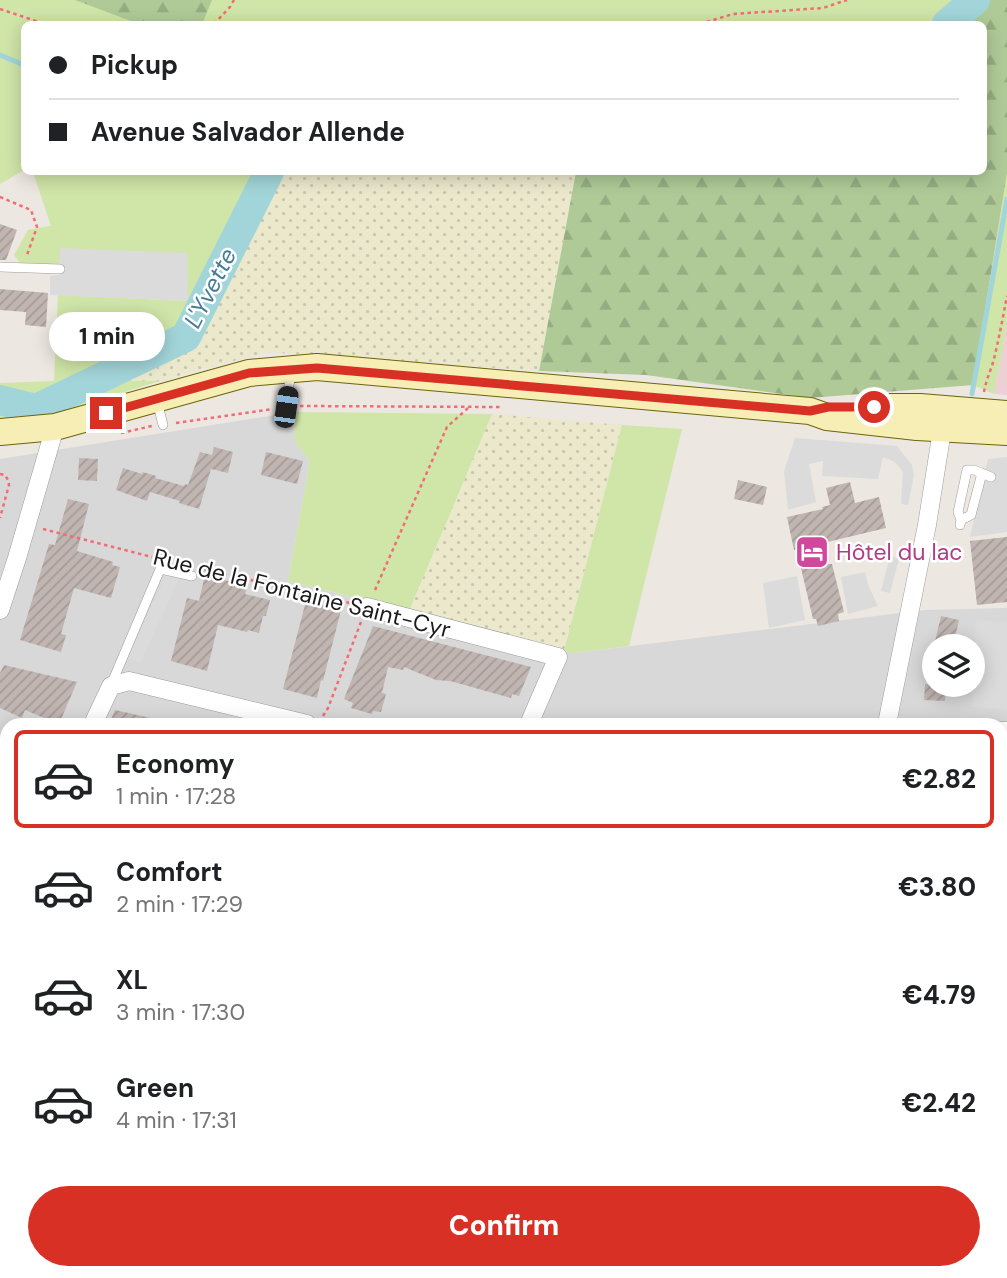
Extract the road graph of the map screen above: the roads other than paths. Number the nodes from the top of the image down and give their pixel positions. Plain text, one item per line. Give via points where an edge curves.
1 (0, 267) edge
2 (60, 269) dead end
3 (291, 370) junction
4 (286, 407) road end
5 (1007, 414) edge
6 (944, 419) junction
7 (55, 427) junction
8 (0, 432) edge
9 (1007, 432) edge
10 (960, 523) joint
11 (192, 576) dead end
12 (367, 607) road end
13 (0, 610) edge
14 (111, 687) junction
15 (96, 718) edge
16 (305, 718) edge
17 (532, 718) edge
18 (888, 718) edge

1 - 2 lane
3 - 4 lane
3 - 6 main road via 317,368 810,411 827,417
3 - 7 main road via 249,373 160,412
5 - 6 main road
6 - 9 main road
6 - 18 street via 928,525
7 - 8 main road
7 - 13 street
10 - 10 lane via 967,470 987,475 971,515
11 - 14 lane via 162,565
12 - 17 street, Rue de la Fontaine Saint-Cyr via 558,657
14 - 15 street
14 - 16 street via 129,681

